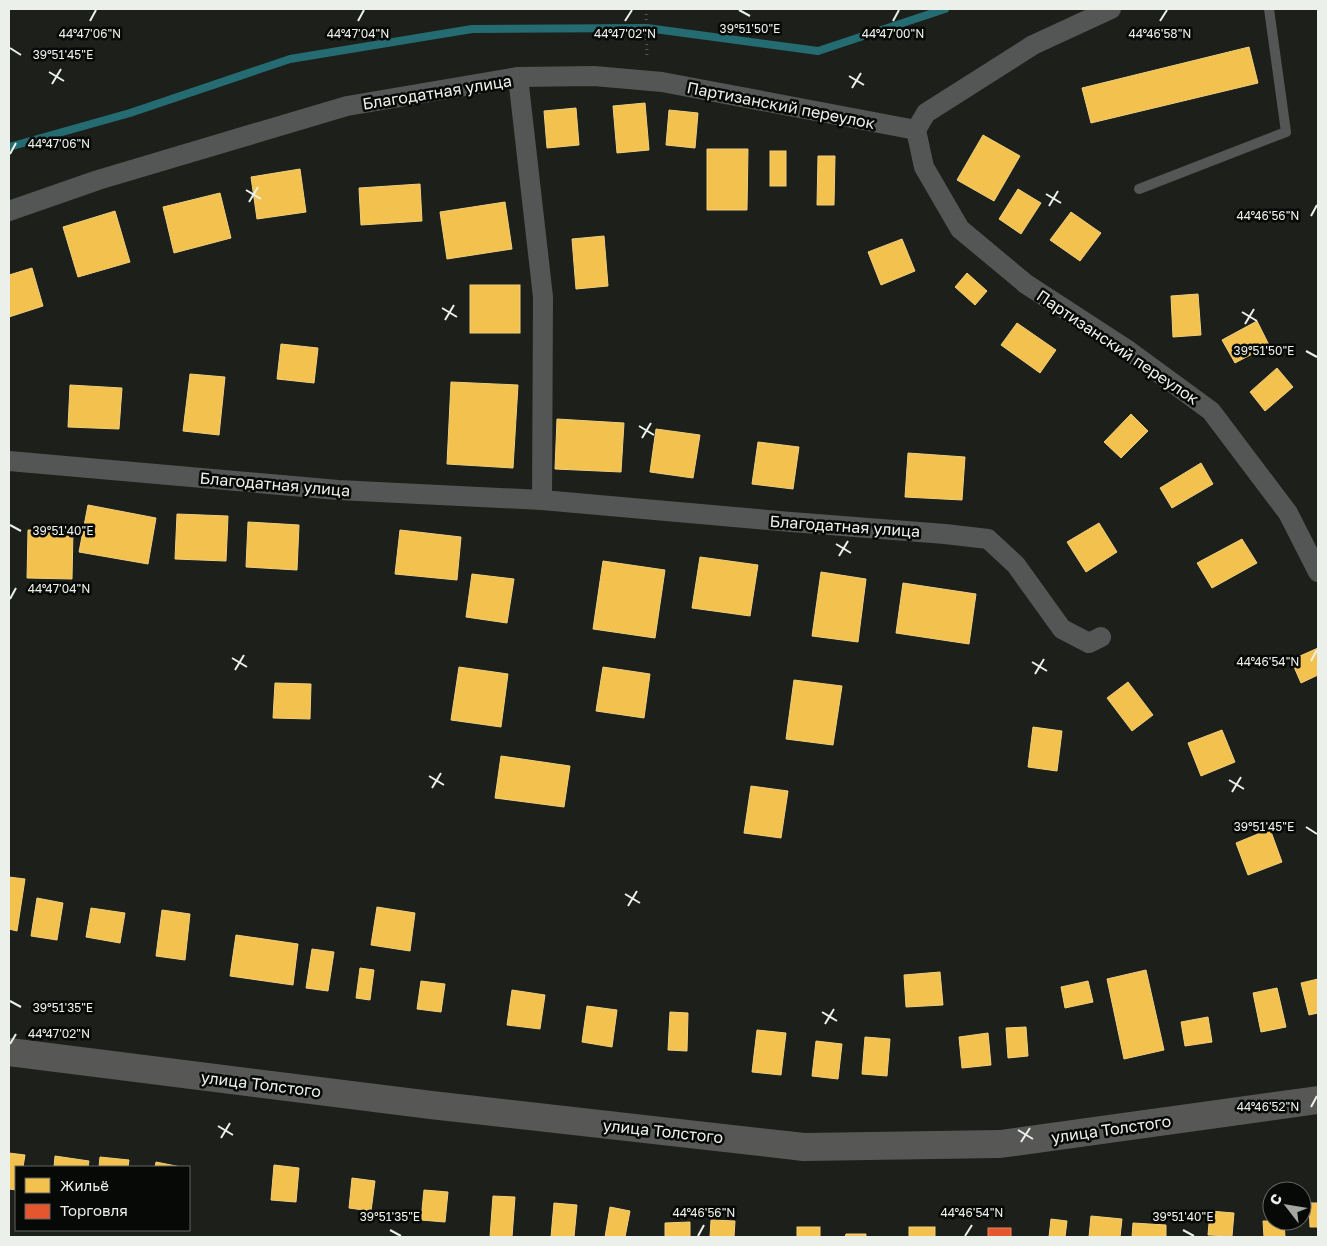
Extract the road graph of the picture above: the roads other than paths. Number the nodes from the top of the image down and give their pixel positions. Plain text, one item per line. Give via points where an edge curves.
1 (1111, 9) edge
2 (1269, 9) edge
3 (518, 77) junction
4 (916, 130) junction
5 (1139, 189) dead end
6 (9, 211) edge
7 (9, 461) edge
8 (542, 500) junction
9 (1318, 572) edge
10 (1101, 637) dead end
11 (9, 1052) edge
12 (1318, 1100) edge

1 - 4 street via 1033,45 926,113
2 - 5 lane via 1286,132
3 - 4 street, Партизанский переулок via 594,76 662,82
3 - 6 street, Благодатная улица via 347,106 98,180
3 - 8 street, Благодатная улица via 542,297
4 - 9 street, Партизанский переулок via 924,167 960,229 1026,284 1129,351 1211,411 1288,512
7 - 8 street, Благодатная улица via 338,490
8 - 10 street, Благодатная улица via 988,539 1016,565 1062,629 1089,643
11 - 12 main road, улица Толстого via 431,1105 804,1147 1000,1144

